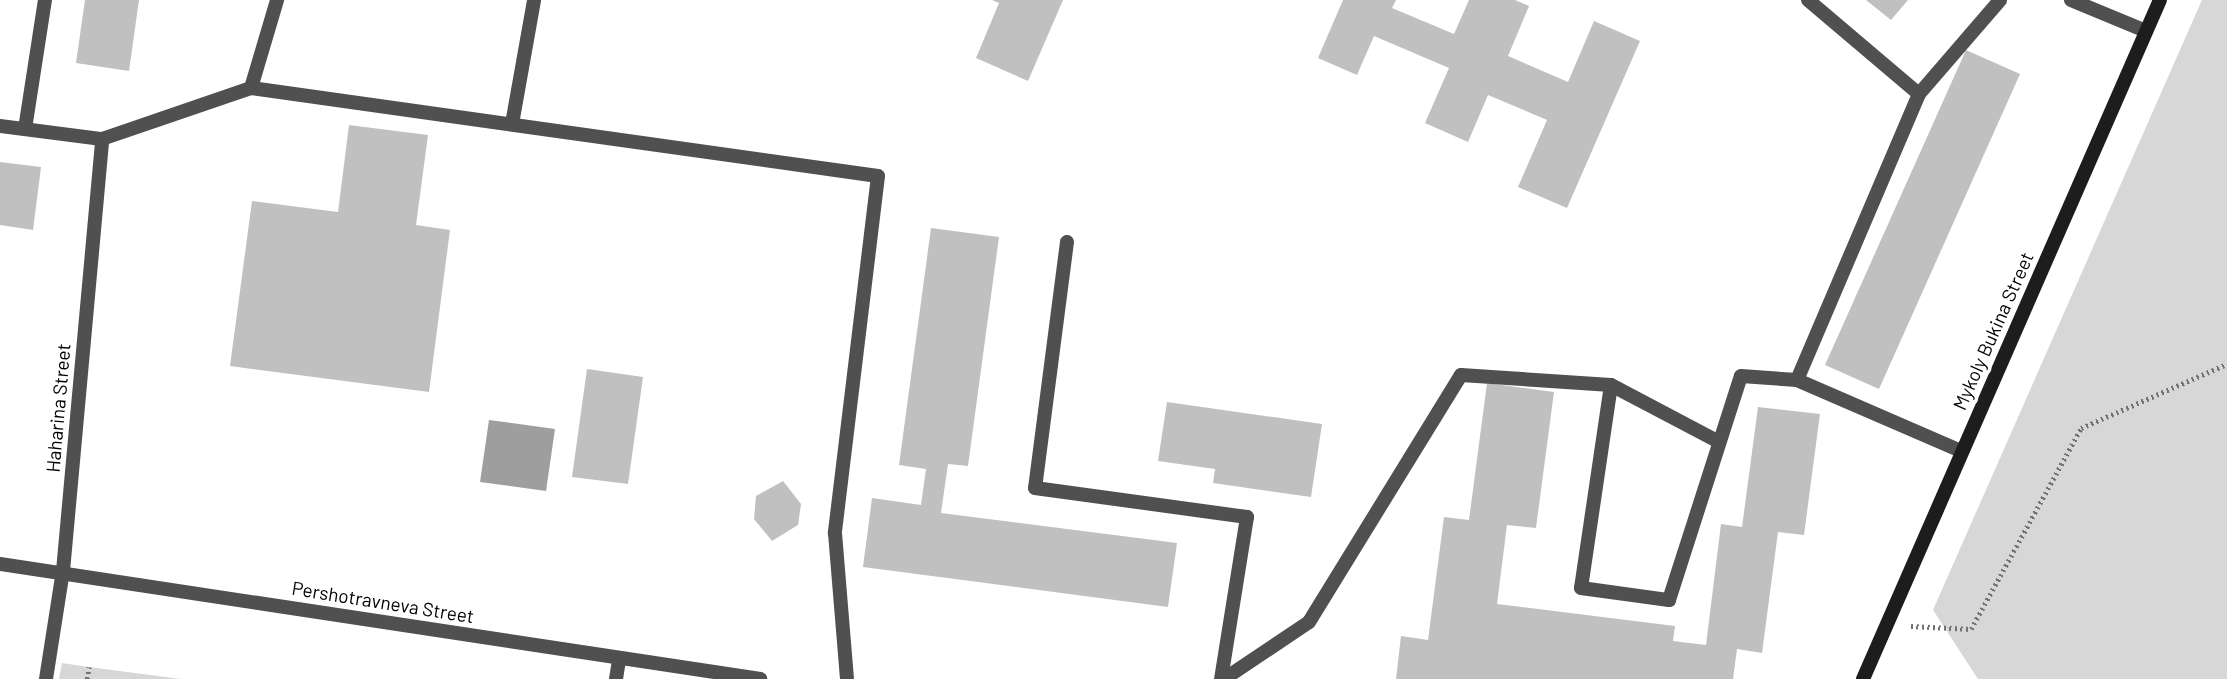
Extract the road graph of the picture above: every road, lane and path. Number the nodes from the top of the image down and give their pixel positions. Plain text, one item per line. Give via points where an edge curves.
1 (45, 0) edge
2 (277, 0) edge
3 (534, 0) edge
4 (1808, 0) edge
5 (2000, 0) edge
6 (2071, 0) edge
7 (2160, 0) edge
8 (2146, 31) junction
9 (251, 88) junction
10 (1919, 94) junction
11 (512, 124) junction
12 (0, 126) edge
13 (25, 129) junction
14 (102, 139) junction
15 (1066, 242) dead end
16 (2227, 364) edge
17 (1797, 380) junction
18 (1611, 385) junction
19 (1720, 442) junction
20 (1961, 451) junction
21 (0, 564) edge
22 (63, 571) junction
23 (1885, 624) junction
24 (619, 659) junction
25 (89, 667) dead end
26 (46, 679) edge
27 (87, 679) edge
28 (616, 679) edge
29 (760, 679) edge
30 (848, 679) edge
31 (1222, 679) edge
32 (1863, 679) edge

1 - 13 street
2 - 9 street
3 - 11 street
4 - 10 street
5 - 10 street
6 - 8 street
7 - 8 street, Mykoly Bukina Street
8 - 20 street, Mykoly Bukina Street
9 - 11 street
9 - 14 street
10 - 17 street
11 - 30 street via 877,176 835,533
12 - 13 street
13 - 14 street
14 - 22 street, Haharina Street
15 - 31 street via 1035,488 1247,517
16 - 23 path via 2081,428 1971,629
17 - 19 street via 1741,376
17 - 20 street
18 - 19 street
18 - 19 street via 1581,588 1669,600
18 - 31 street via 1461,375 1309,622
20 - 23 street, Mykoly Bukina Street
21 - 22 street, Pershotravneva Street
22 - 24 street, Pershotravneva Street
22 - 26 street, Haharina Street
23 - 32 street, Mykoly Bukina Street
24 - 28 street
24 - 29 street, Pershotravneva Street
25 - 27 path

